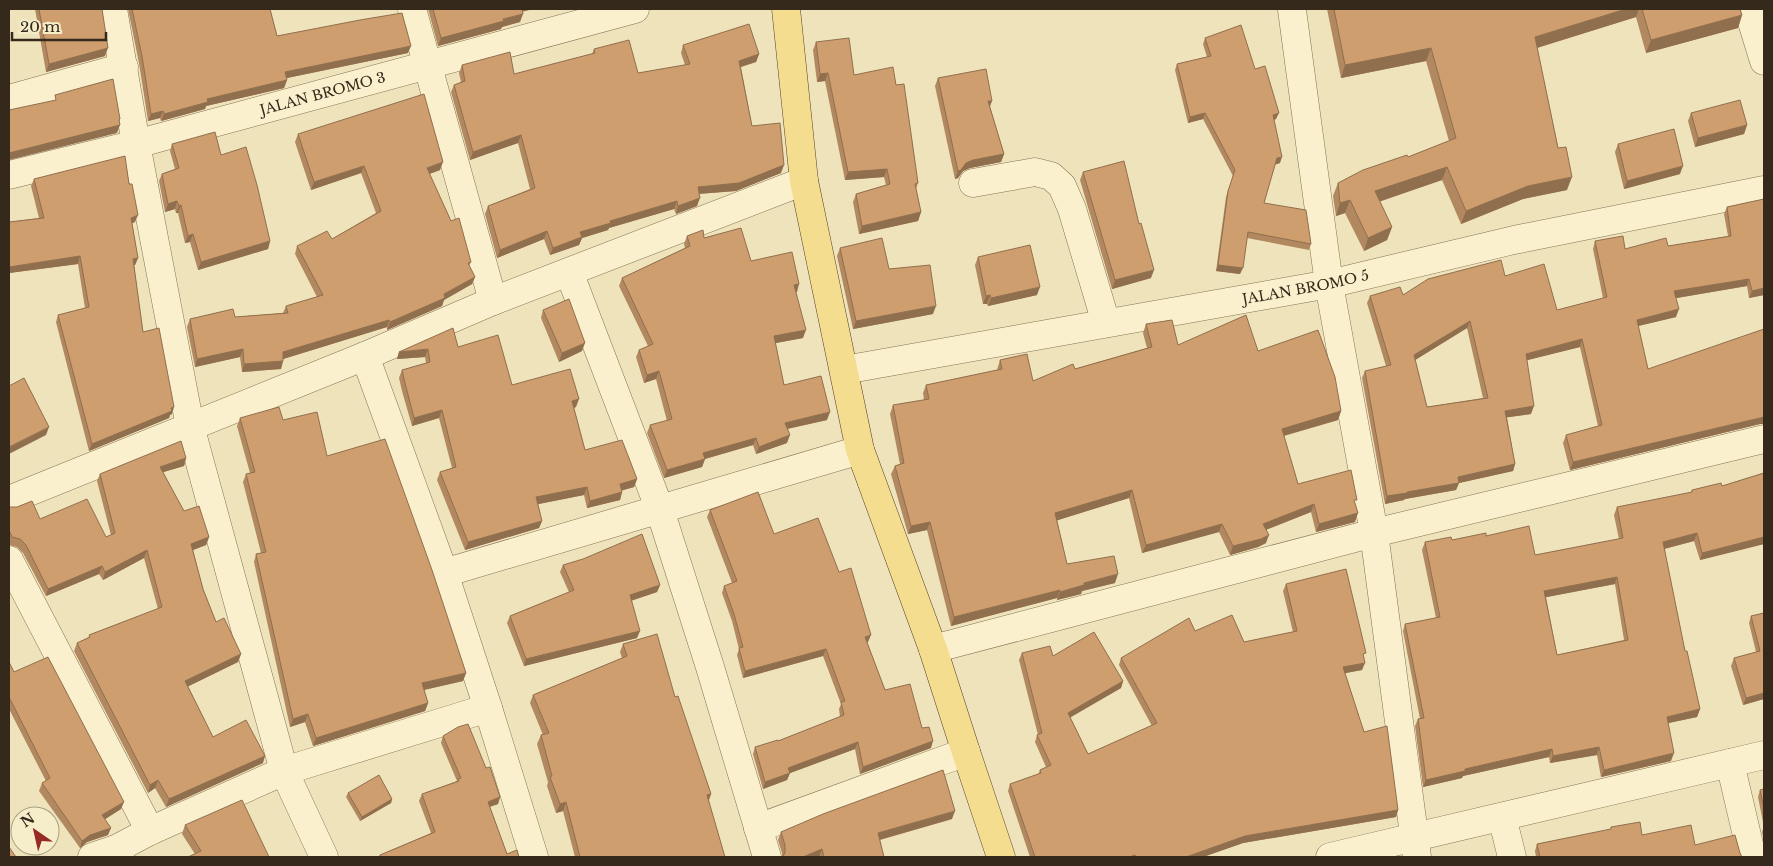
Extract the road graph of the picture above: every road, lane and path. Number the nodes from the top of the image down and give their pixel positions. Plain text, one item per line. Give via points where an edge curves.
1 (113, 9) edge
2 (412, 9) edge
3 (636, 9) edge
4 (786, 9) edge
5 (1748, 9) edge
6 (1292, 10) edge
7 (1764, 61) edge
8 (428, 65) junction
9 (124, 67) junction
10 (9, 99) edge
11 (136, 144) junction
12 (9, 175) edge
13 (804, 181) junction
14 (973, 183) dead end
15 (1764, 190) edge
16 (569, 272) junction
17 (1329, 284) junction
18 (493, 301) junction
19 (1106, 323) junction
20 (365, 356) junction
21 (844, 370) junction
22 (190, 426) junction
23 (1764, 439) edge
24 (860, 450) junction
25 (9, 500) edge
26 (660, 510) junction
27 (1374, 533) junction
28 (9, 560) edge
29 (444, 573) junction
30 (933, 649) junction
31 (488, 708) junction
32 (966, 752) junction
33 (1764, 755) edge
34 (1730, 763) junction
35 (284, 771) junction
36 (1502, 817) junction
37 (758, 828) junction
38 (150, 830) junction
39 (1416, 848) edge
40 (110, 854) edge
41 (324, 857) edge
42 (534, 857) edge
43 (767, 857) edge
44 (1001, 857) edge
45 (1330, 857) edge
46 (1512, 857) edge
47 (1752, 857) edge

1 - 9 street
2 - 8 street
3 - 8 street, JALAN BROMO 3
4 - 13 main road
5 - 7 street
6 - 17 street
8 - 11 street, JALAN BROMO 3
8 - 18 street
9 - 10 street
9 - 11 street
11 - 12 street, JALAN BROMO 3
11 - 22 street
13 - 16 street
13 - 21 main road
14 - 19 street via 1035,172 1051,176 1062,186
15 - 17 street, JALAN BROMO 5 via 1514,240
16 - 18 street
16 - 26 street
17 - 19 street, JALAN BROMO 5
17 - 27 street
18 - 20 street
19 - 21 street, JALAN BROMO 5
20 - 22 street
20 - 29 street
21 - 24 main road
22 - 25 street
22 - 35 street
23 - 27 street
24 - 26 street
24 - 30 main road
26 - 29 street
26 - 37 street
27 - 30 street
27 - 39 street
28 - 38 street
29 - 31 street
30 - 32 main road
31 - 35 street
31 - 42 street
32 - 37 street
32 - 44 main road
33 - 34 street
34 - 36 street
34 - 47 street
35 - 38 street
35 - 41 street
36 - 39 street
36 - 46 street
37 - 43 street
38 - 40 street
39 - 45 street

